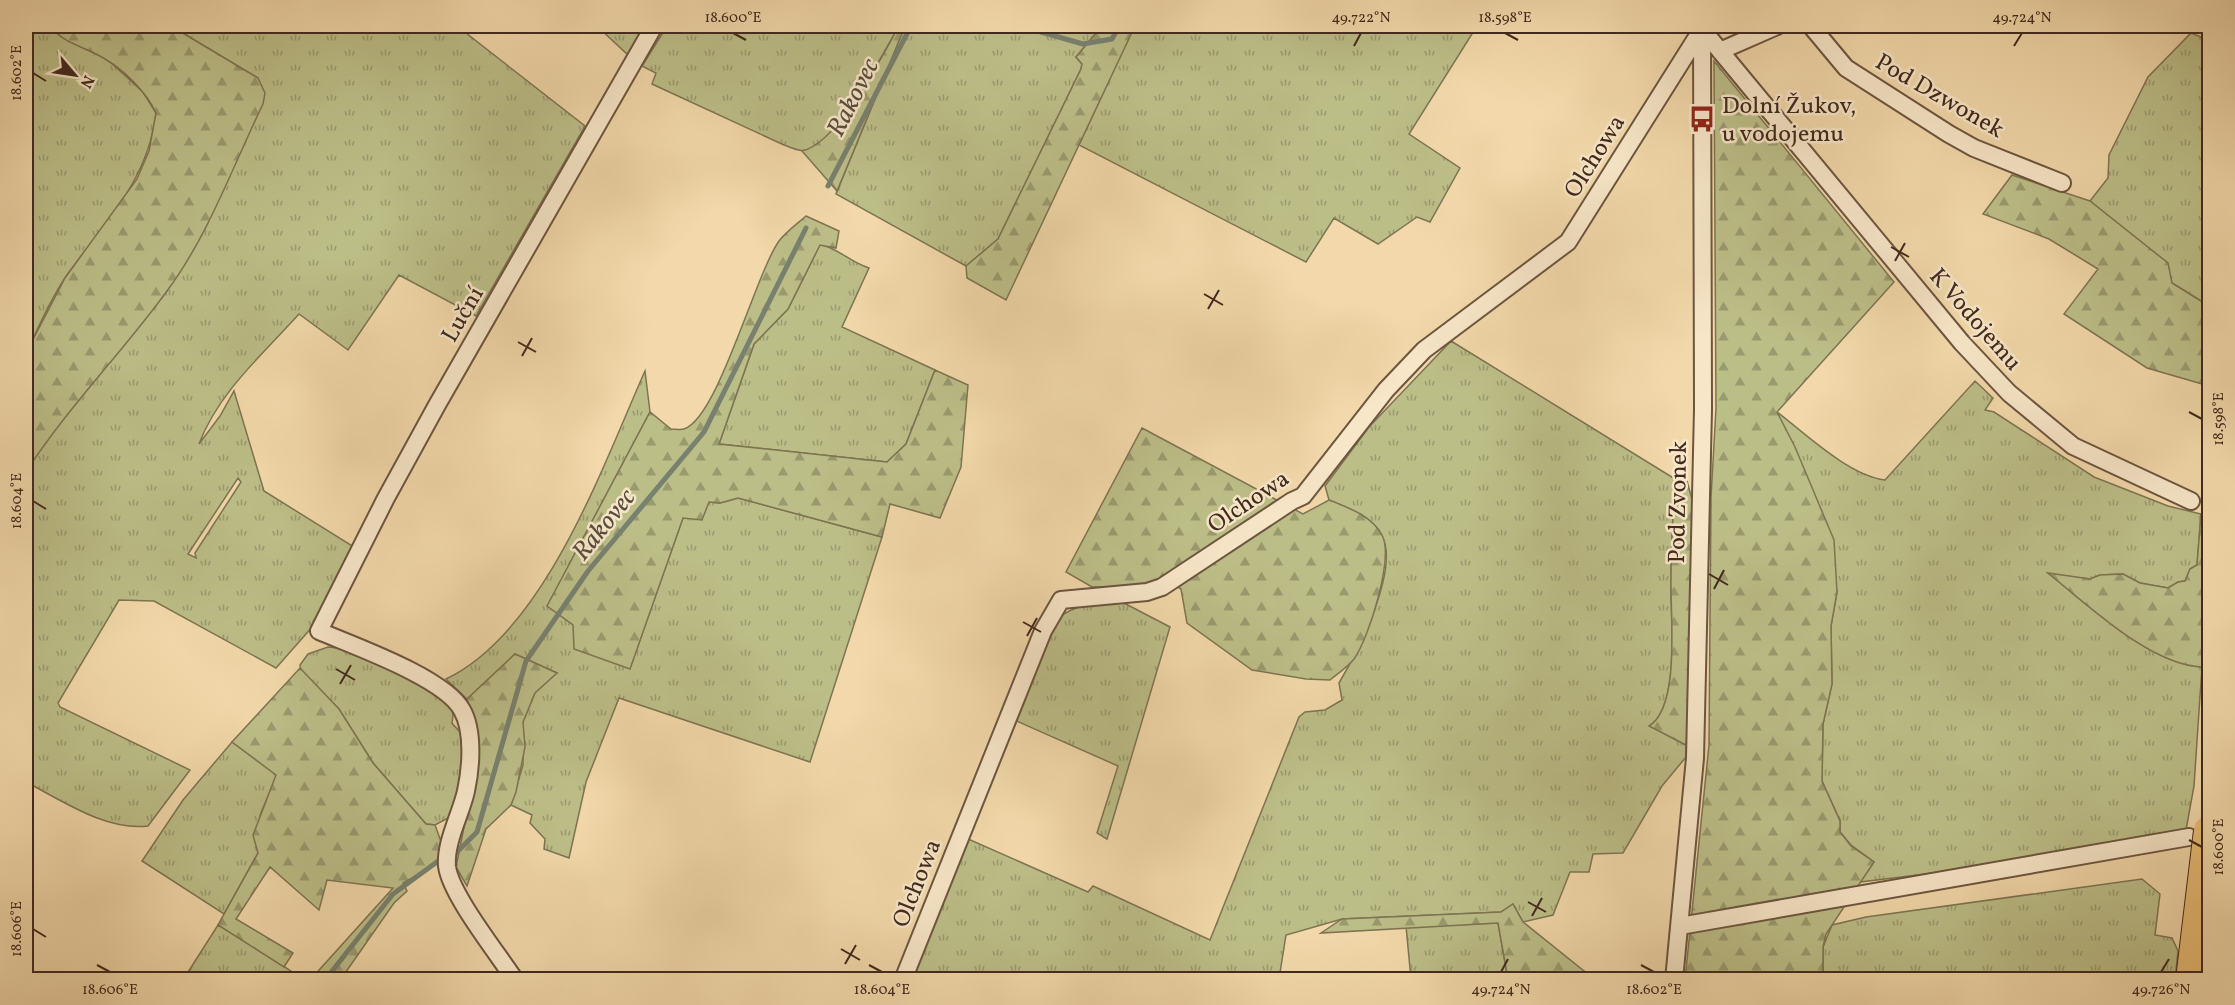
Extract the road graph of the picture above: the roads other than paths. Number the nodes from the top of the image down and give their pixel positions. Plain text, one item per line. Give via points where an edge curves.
1 (654, 26) edge
2 (1777, 26) edge
3 (1811, 26) edge
4 (1702, 27) edge
5 (1720, 51) junction
6 (2062, 183) dead end
7 (2191, 501) dead end
8 (2202, 838) edge
9 (1680, 926) junction
10 (515, 980) edge
11 (903, 980) edge
12 (1674, 980) edge
13 (2192, 980) edge

1 - 10 street, Luční via 437,405 319,631 420,676 452,697 463,711 469,736 467,789 447,866 454,887
2 - 5 street
3 - 6 street, Pod Dzwonek via 1846,68 1949,134
4 - 5 street, K Vodojemu
4 - 9 street, Pod Zvonek via 1703,410 1696,734
4 - 11 street, Olchowa via 1568,242 1424,350 1386,390 1304,496 1162,587 1147,592 1061,600 1043,631
5 - 7 street, K Vodojemu via 1962,343 2009,393 2073,446
8 - 9 street
8 - 13 highway
9 - 12 street, Pod Zvonek

